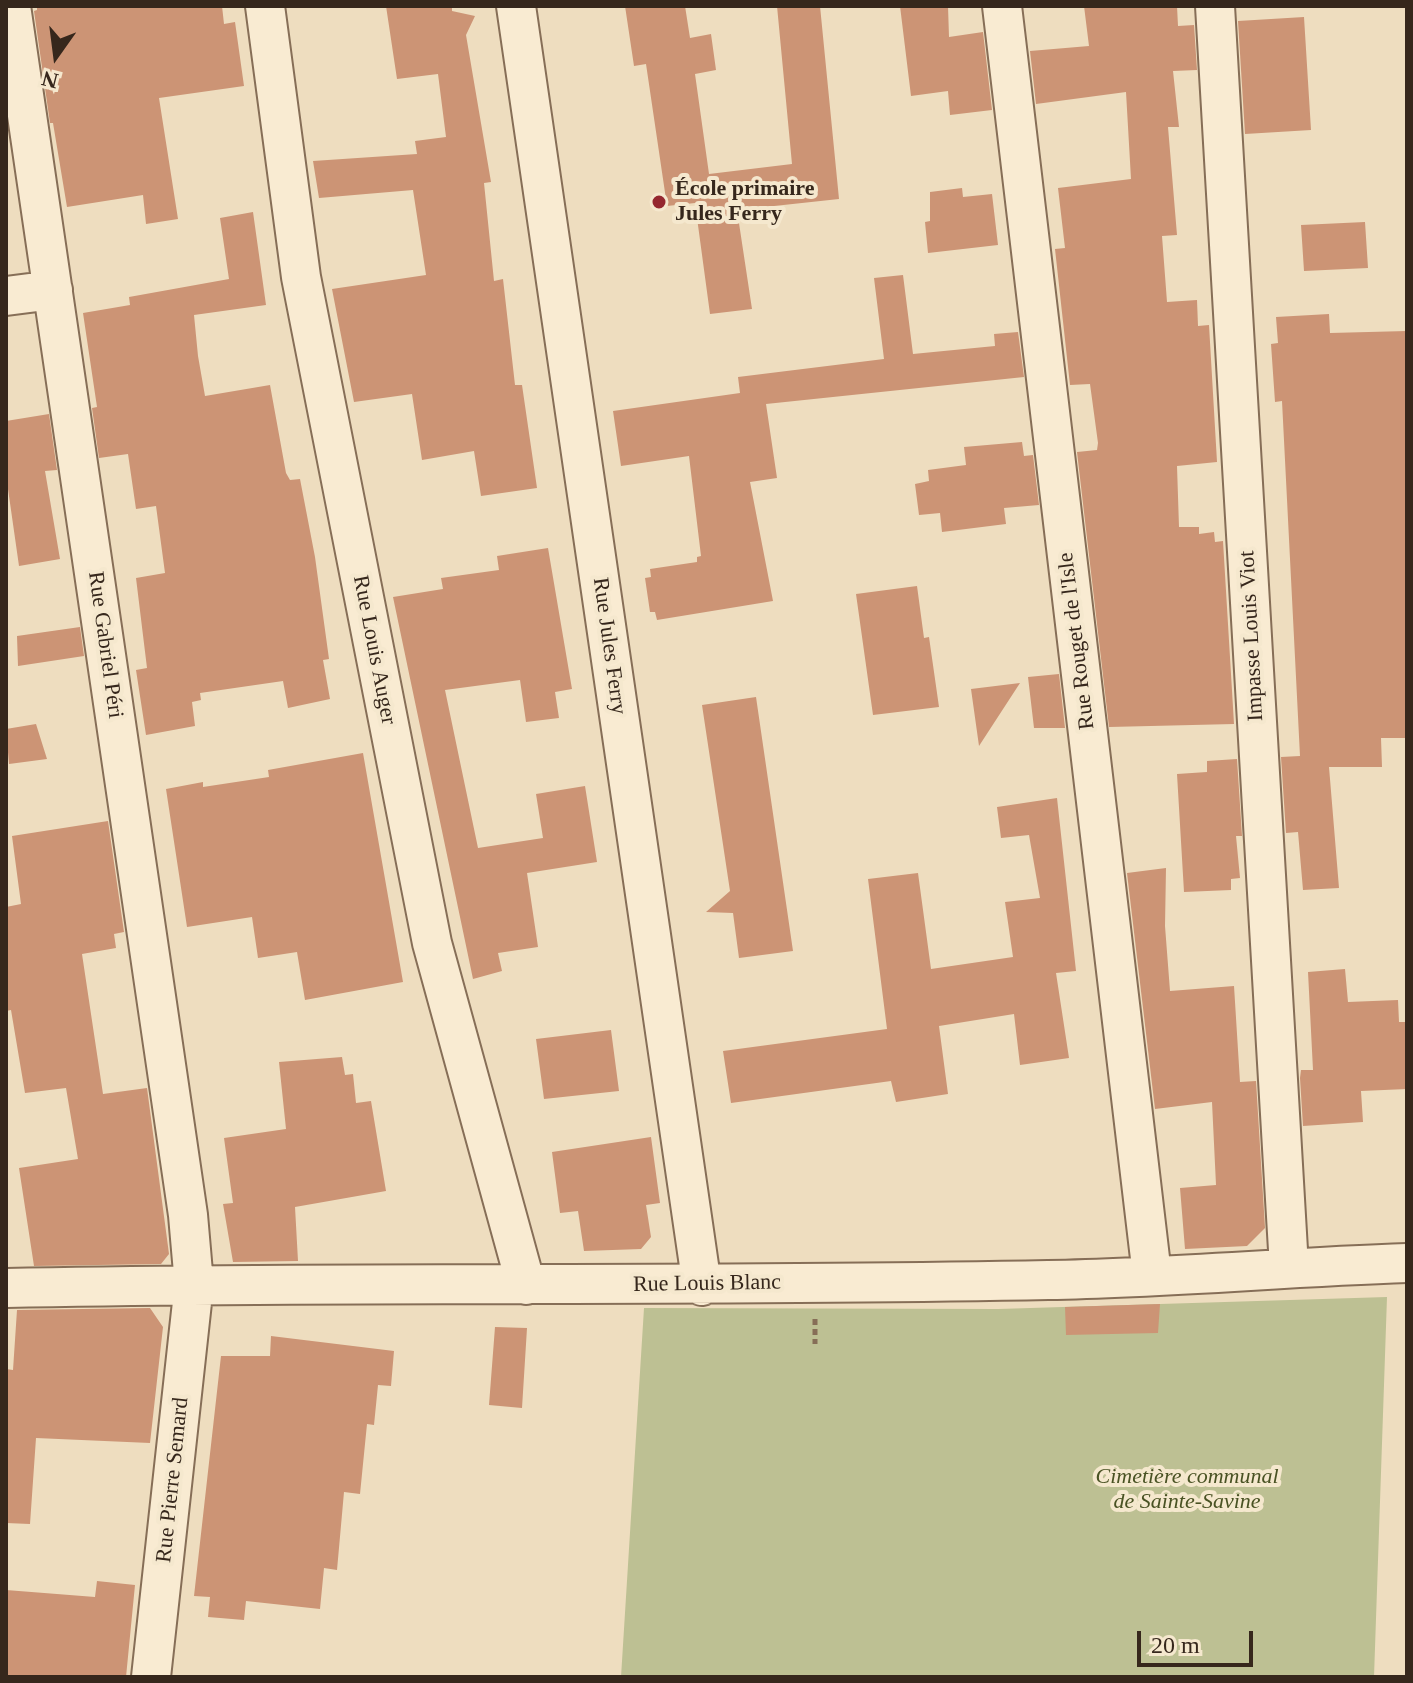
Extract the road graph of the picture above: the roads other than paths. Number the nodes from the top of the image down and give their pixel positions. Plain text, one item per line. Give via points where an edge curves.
1 (11, 6) edge
2 (265, 6) edge
3 (516, 6) edge
4 (1002, 6) edge
5 (1215, 6) edge
6 (53, 290) junction
7 (6, 296) edge
8 (1407, 1263) edge
9 (1289, 1267) junction
10 (1152, 1275) junction
11 (194, 1284) junction
12 (526, 1285) junction
13 (702, 1286) junction
14 (6, 1288) edge
15 (151, 1677) edge

1 - 6 street, Rue Gabriel Péri
2 - 12 street, Rue Louis Auger via 301,277 429,928
3 - 13 street, Rue Jules Ferry
4 - 10 street, Rue Rouget de l'Isle
5 - 9 street, Impasse Louis Viot
6 - 7 street
6 - 11 street, Rue Gabriel Péri
8 - 9 street, Rue Louis Blanc
9 - 10 street, Rue Louis Blanc
10 - 13 street, Rue Louis Blanc
11 - 12 street, Rue Louis Blanc
11 - 14 street, Rue Louis Blanc
11 - 15 street, Rue Pierre Semard
12 - 13 street, Rue Louis Blanc

